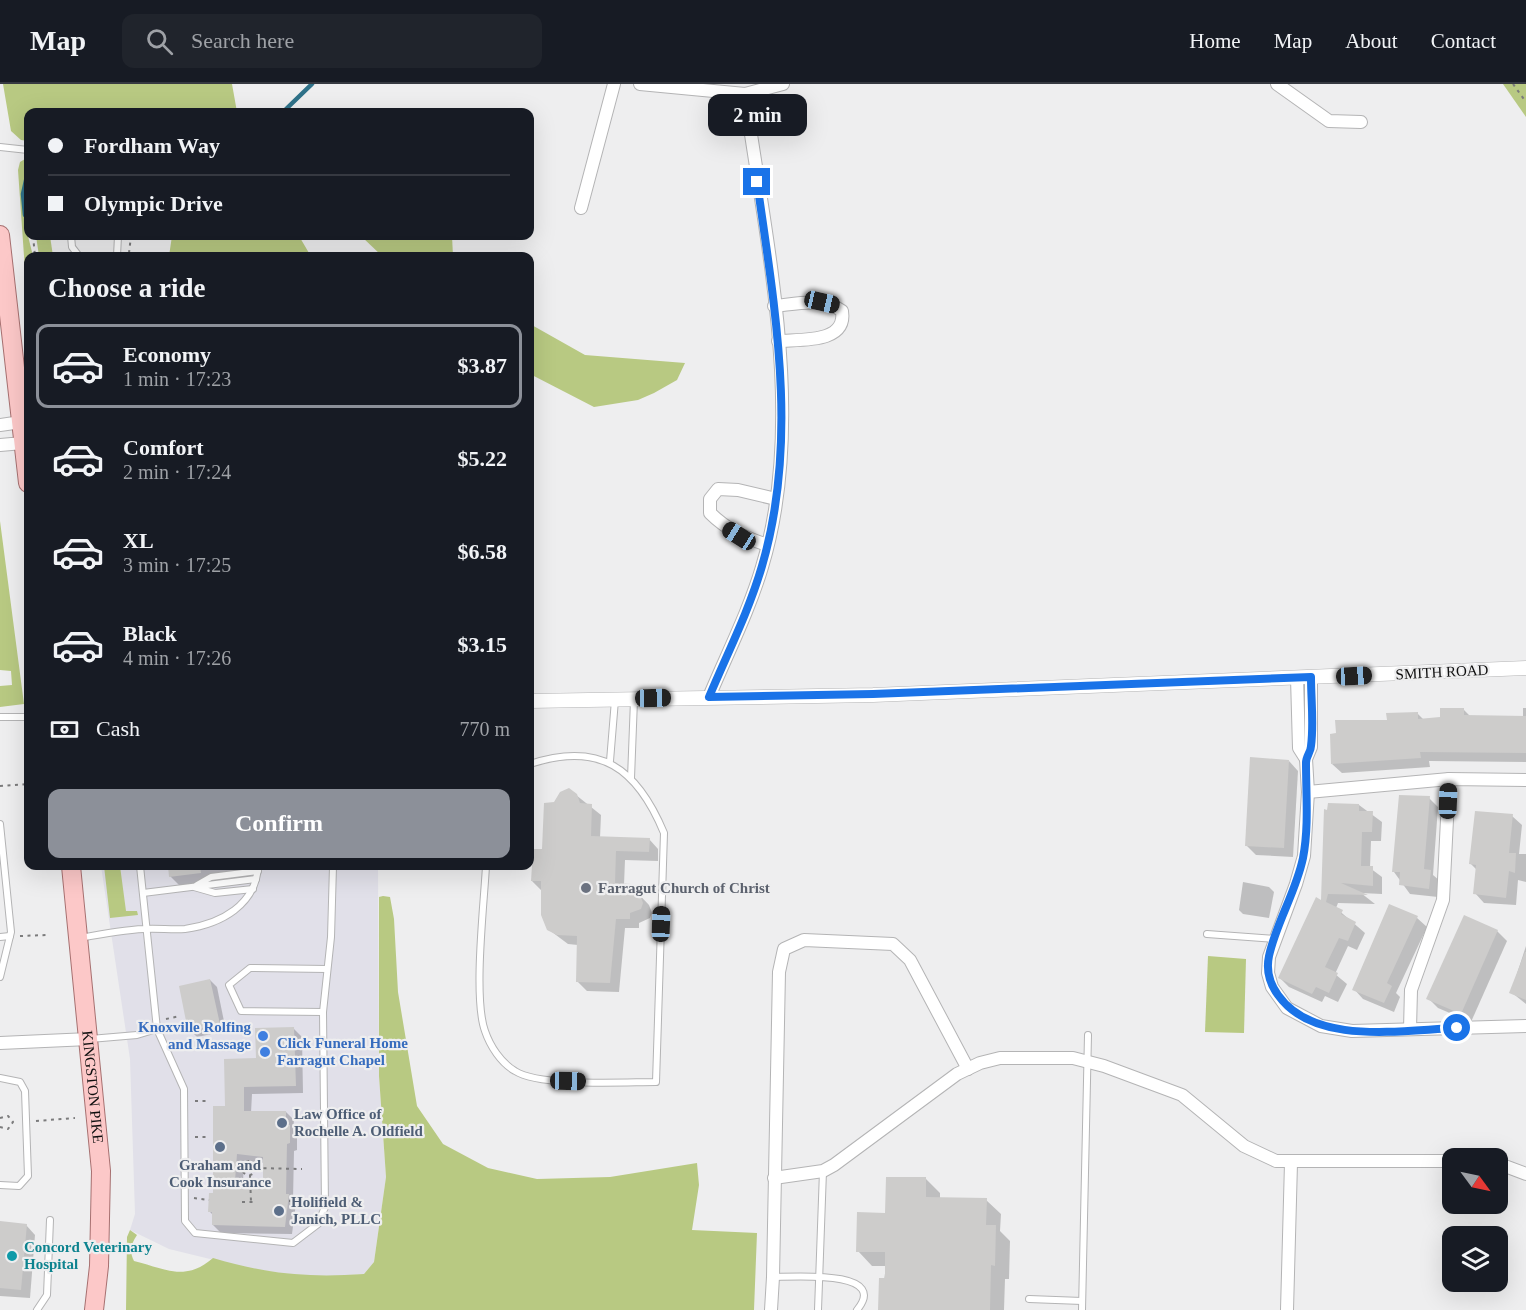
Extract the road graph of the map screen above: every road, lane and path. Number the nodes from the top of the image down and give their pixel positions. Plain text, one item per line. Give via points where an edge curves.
1 (614, 84) edge
2 (640, 84) edge
3 (783, 84) edge
4 (1277, 84) edge
5 (1513, 84) edge
6 (745, 94) junction
7 (1526, 102) edge
8 (1361, 122) dead end
9 (0, 147) edge
10 (24, 150) edge
11 (581, 208) dead end
12 (0, 235) edge
13 (774, 306) junction
14 (778, 341) junction
15 (21, 422) junction
16 (0, 425) edge
17 (23, 443) junction
18 (0, 445) edge
19 (24, 451) edge
20 (776, 499) junction
21 (767, 545) junction
22 (1526, 668) edge
23 (1304, 678) junction
24 (709, 697) junction
25 (615, 699) junction
26 (634, 699) junction
27 (534, 701) edge
28 (0, 717) edge
29 (24, 717) edge
30 (610, 761) junction
31 (534, 763) edge
32 (631, 778) junction
33 (1449, 779) junction
34 (1526, 780) edge
35 (24, 784) edge
36 (0, 786) edge
37 (1308, 792) junction
38 (0, 824) edge
39 (1, 845) edge
40 (72, 870) edge
41 (140, 870) edge
42 (248, 870) edge
43 (258, 870) edge
44 (333, 870) edge
45 (486, 870) edge
46 (256, 879) junction
47 (194, 887) junction
48 (253, 889) junction
49 (143, 893) junction
50 (145, 929) junction
51 (47, 934) dead end
52 (1207, 934) dead end
53 (10, 936) junction
54 (0, 937) edge
55 (80, 938) junction
56 (1275, 939) junction
57 (327, 969) junction
58 (0, 977) edge
59 (323, 1012) junction
60 (180, 1016) dead end
61 (166, 1019) dead end
62 (1526, 1026) edge
63 (157, 1029) junction
64 (1410, 1029) junction
65 (1088, 1035) dead end
66 (89, 1039) junction
67 (0, 1043) edge
68 (1088, 1062) junction
69 (968, 1069) junction
70 (0, 1078) edge
71 (193, 1101) dead end
72 (207, 1101) dead end
73 (0, 1118) edge
74 (75, 1118) dead end
75 (27, 1121) junction
76 (13, 1122) junction
77 (0, 1127) edge
78 (193, 1137) dead end
79 (207, 1137) dead end
80 (1442, 1161) edge
81 (1291, 1163) junction
82 (1508, 1167) edge
83 (206, 1168) dead end
84 (256, 1168) junction
85 (242, 1169) junction
86 (302, 1169) dead end
87 (823, 1171) junction
88 (1526, 1174) edge
89 (250, 1175) junction
90 (774, 1178) junction
91 (0, 1185) edge
92 (191, 1198) dead end
93 (209, 1200) dead end
94 (289, 1201) dead end
95 (301, 1201) dead end
96 (242, 1202) dead end
97 (50, 1220) dead end
98 (773, 1277) junction
99 (819, 1277) junction
100 (1029, 1299) dead end
101 (1082, 1301) junction
102 (37, 1310) edge
103 (94, 1310) edge
104 (771, 1310) edge
105 (818, 1310) edge
106 (857, 1310) edge
107 (1082, 1310) edge
108 (1287, 1310) edge

1 - 11 street
2 - 6 street
3 - 6 street
4 - 8 street via 1329,121
5 - 7 path
6 - 13 street
9 - 10 lane
12 - 15 main road
13 - 14 street
13 - 14 street via 822,302 842,311 843,319 831,335
14 - 20 street via 782,463
15 - 16 street
15 - 17 main road
17 - 18 street
17 - 19 main road
20 - 21 street
20 - 21 street via 738,489 718,489 710,499 710,513 722,525 739,536
21 - 24 street
22 - 23 street, SMITH ROAD
23 - 24 street, SMITH ROAD
23 - 37 street via 1305,718 1311,747 1306,759
24 - 26 street, SMITH ROAD
25 - 26 street, SMITH ROAD
25 - 27 street, SMITH ROAD
25 - 30 lane
26 - 32 lane
28 - 29 lane
30 - 31 lane via 573,754
30 - 32 lane
32 - 45 lane via 653,807 664,833 656,1082 546,1080 515,1072 496,1053 484,1030 481,994
33 - 34 street
33 - 37 street
33 - 64 street via 1443,900 1411,990
35 - 36 path
37 - 56 street via 1304,856
38 - 39 lane
39 - 53 lane via 10,903
40 - 55 main road, KINGSTON PIKE
41 - 49 lane
42 - 47 lane via 211,877
43 - 46 lane
44 - 57 lane
46 - 47 lane
46 - 48 lane
47 - 48 lane via 215,893
47 - 49 lane
48 - 50 lane via 240,907 224,918 185,928
49 - 50 lane
50 - 55 lane
50 - 63 lane
51 - 53 path
52 - 56 lane
53 - 54 lane
53 - 58 lane
55 - 66 main road, KINGSTON PIKE
56 - 64 street via 1268,973 1272,987 1287,1008 1321,1026 1352,1031
57 - 59 lane
57 - 59 lane via 250,968 229,986 241,1011
59 - 63 lane via 325,1207 318,1224 293,1243 195,1233 185,1221 184,1089
60 - 61 path
62 - 64 street
63 - 66 lane
65 - 68 lane
66 - 67 street
66 - 103 main road, KINGSTON PIKE via 101,1171
68 - 69 street via 1021,1056
68 - 81 street via 1174,1092 1244,1146 1276,1161
68 - 101 lane
69 - 87 street
69 - 90 street via 910,960 899,947 804,940 790,945 781,956 779,972
70 - 75 lane via 22,1084
71 - 72 path
73 - 76 path via 8,1116
74 - 75 path
75 - 76 path
75 - 91 lane via 28,1176 19,1186
76 - 77 path via 8,1129
78 - 79 path
80 - 81 street
81 - 108 street
82 - 88 street
83 - 85 path
84 - 85 path via 250,1161
84 - 86 path
84 - 89 path
85 - 89 path
87 - 90 street
87 - 99 lane
89 - 96 path via 253,1202
90 - 98 street
92 - 93 path
94 - 95 path
97 - 102 lane via 47,1295
98 - 99 lane
98 - 104 street
99 - 105 lane
99 - 106 lane via 852,1281 863,1297
100 - 101 lane
101 - 107 lane

